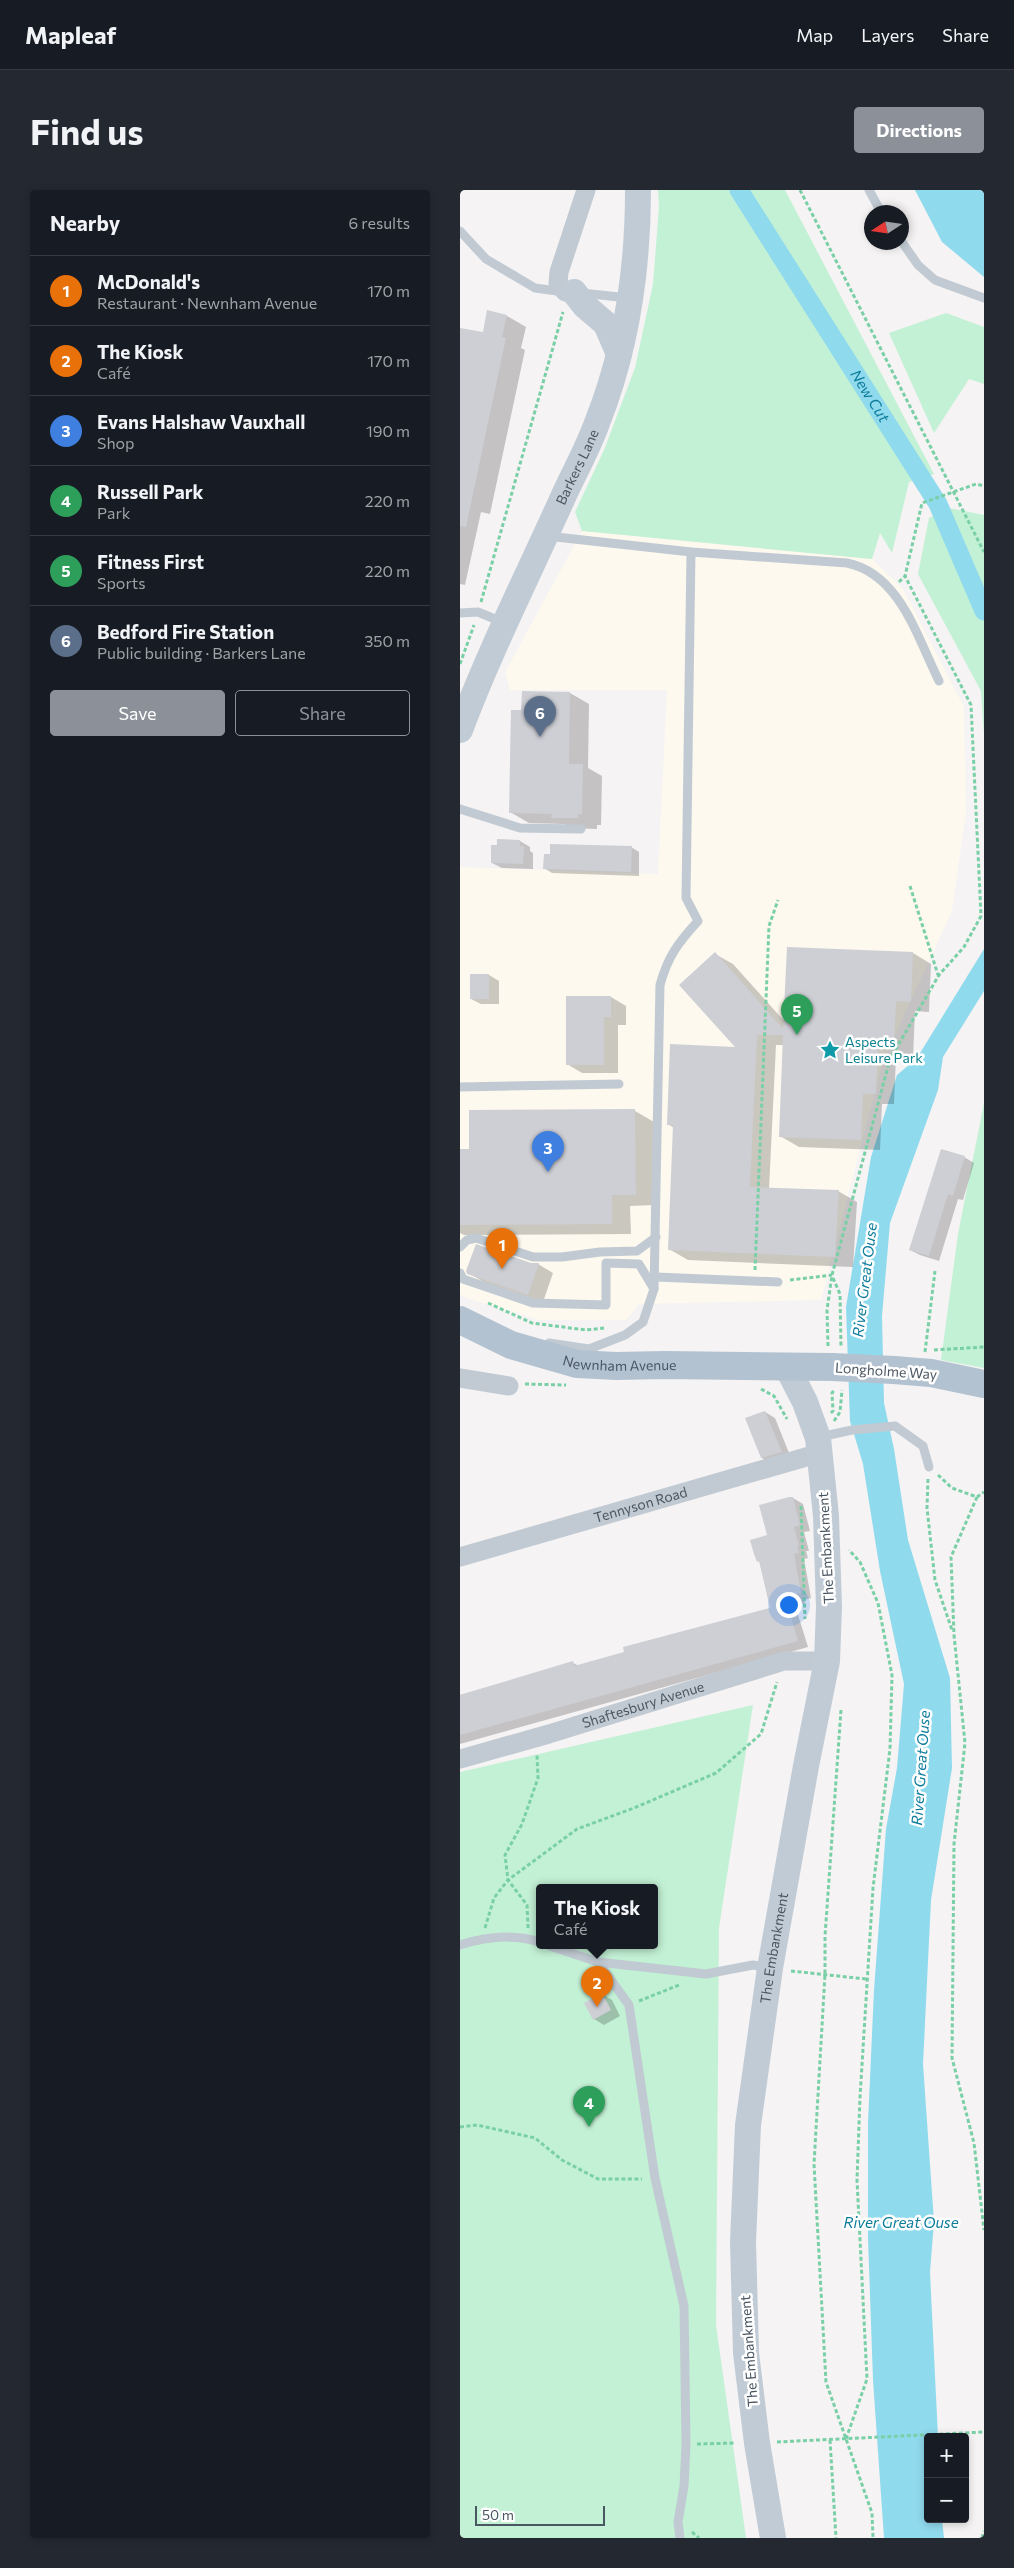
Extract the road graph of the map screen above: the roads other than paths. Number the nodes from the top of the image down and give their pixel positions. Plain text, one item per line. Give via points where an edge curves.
1 (586, 190) edge
2 (638, 190) edge
3 (869, 190) edge
4 (876, 205) edge
5 (460, 230) edge
6 (908, 250) edge
7 (570, 292) junction
8 (984, 298) edge
9 (630, 299) junction
10 (619, 354) junction
11 (546, 536) junction
12 (690, 552) junction
13 (460, 612) edge
14 (505, 624) junction
15 (939, 681) dead end
16 (460, 730) edge
17 (460, 809) edge
18 (581, 830) dead end
19 (619, 1084) dead end
20 (460, 1087) edge
21 (656, 1237) junction
22 (464, 1239) edge
23 (460, 1247) edge
24 (461, 1276) edge
25 (656, 1277) junction
26 (778, 1282) road end
27 (654, 1289) junction
28 (460, 1320) edge
29 (494, 1338) junction
30 (787, 1366) junction
31 (460, 1378) edge
32 (515, 1384) road end
33 (984, 1384) edge
34 (824, 1432) junction
35 (929, 1467) road end
36 (460, 1557) edge
37 (827, 1661) junction
38 (460, 1759) edge
39 (536, 1941) edge
40 (460, 1945) edge
41 (559, 1949) edge
42 (598, 1962) junction
43 (770, 1968) junction
44 (680, 2538) edge
45 (773, 2538) edge

1 - 7 street via 559,272 558,283
2 - 9 street, Barkers Lane via 636,252
3 - 4 lane
5 - 7 lane via 486,259 535,288
6 - 8 lane via 935,280
7 - 9 lane
7 - 10 street via 606,324
9 - 10 street, Barkers Lane
10 - 11 street, Barkers Lane via 598,423
11 - 12 lane
11 - 14 street, Barkers Lane
12 - 15 lane via 847,562 869,570 892,590
12 - 21 lane via 686,898 698,921 666,962 660,985
13 - 14 lane via 478,612
14 - 16 street, Barkers Lane
17 - 18 lane via 520,828
19 - 20 lane
21 - 22 lane via 637,1251 562,1257 533,1257 476,1238
21 - 25 lane
22 - 23 lane
24 - 27 lane via 533,1303 606,1305 606,1263 639,1264
25 - 26 lane
25 - 27 lane
27 - 29 lane via 643,1322 625,1336 589,1349
28 - 29 main road, Newnham Avenue
29 - 30 main road, Newnham Avenue via 540,1355 595,1366
30 - 33 main road, Longholme Way, bridge via 894,1370 921,1358
30 - 34 street, The Embankment
31 - 32 street
34 - 35 lane via 895,1426 923,1446
34 - 36 street, Tennyson Road
34 - 37 street, The Embankment via 829,1607
37 - 38 street, Shaftesbury Avenue via 784,1661
37 - 43 street, The Embankment
39 - 40 lane via 482,1938
41 - 42 lane
42 - 43 lane via 706,1974 753,1965
42 - 44 lane via 629,2005 655,2178 684,2306 686,2444 678,2522
43 - 45 street, The Embankment via 748,2125 743,2242 746,2353

